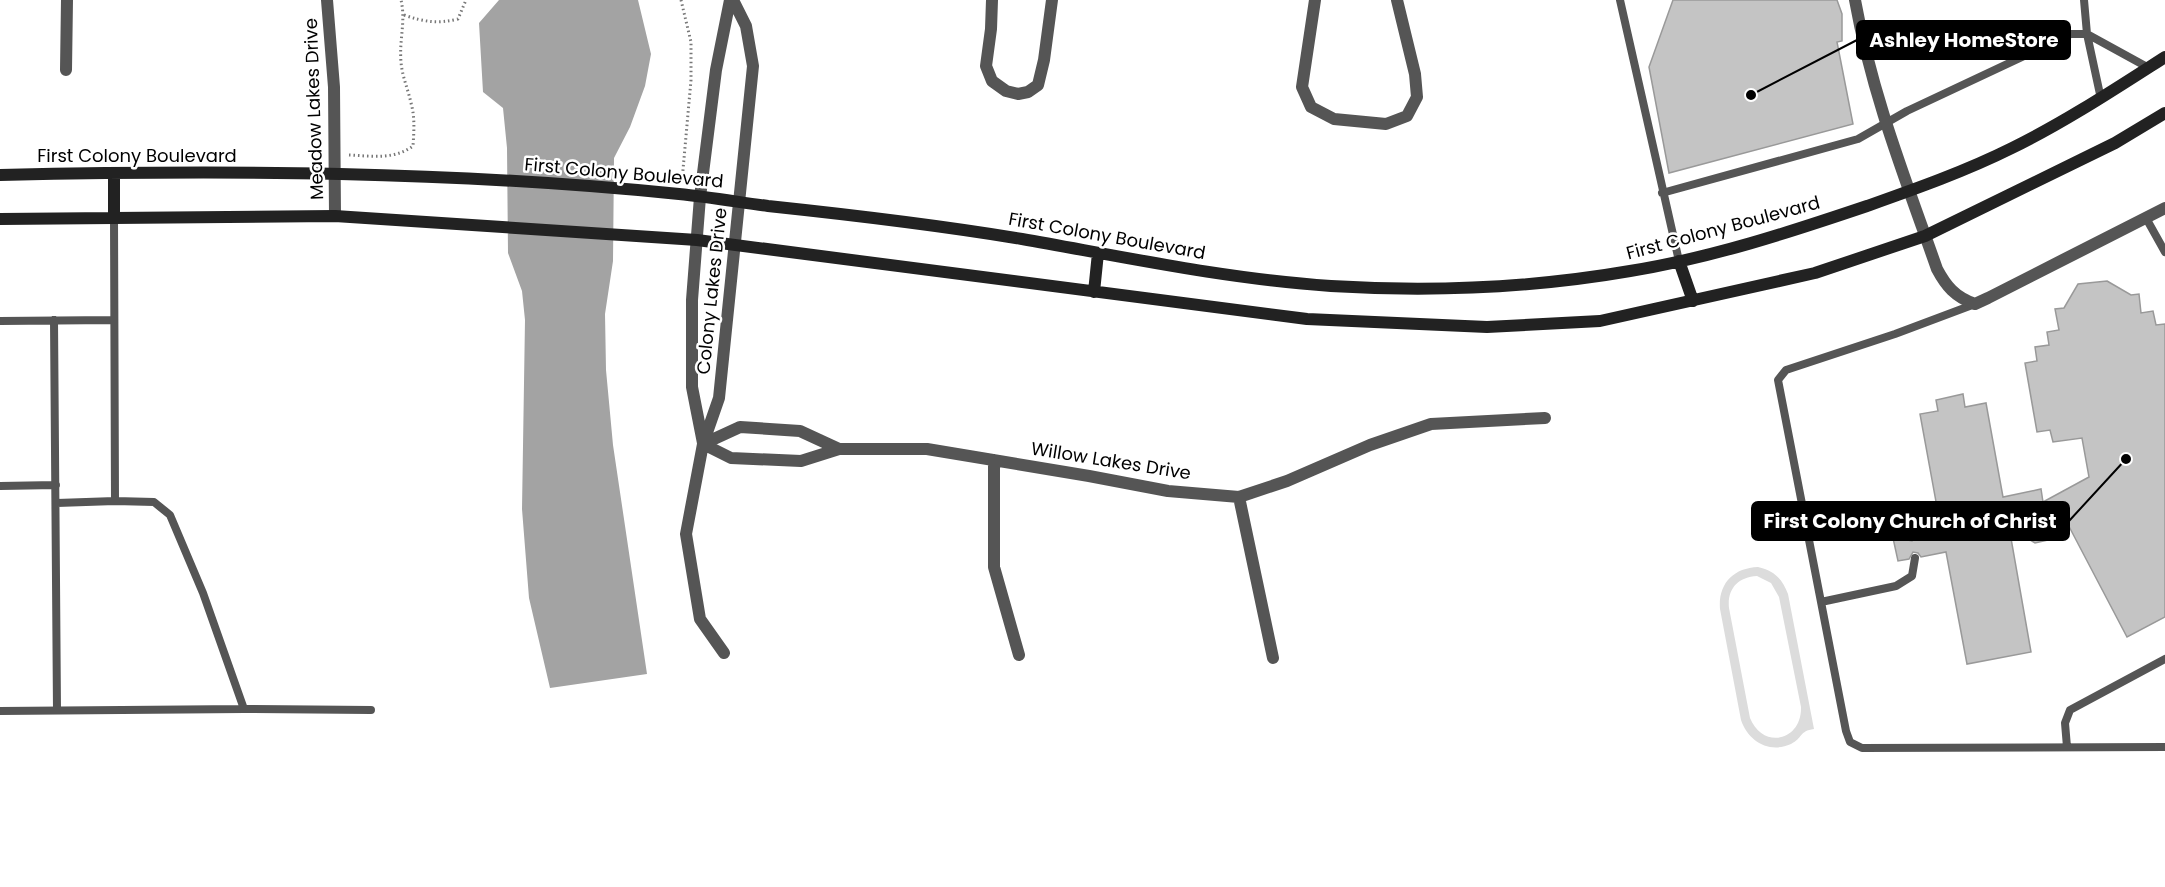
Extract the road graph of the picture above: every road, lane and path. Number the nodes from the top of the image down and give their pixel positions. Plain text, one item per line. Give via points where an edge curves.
1 (67, 0) edge
2 (327, 0) edge
3 (401, 0) edge
4 (466, 0) edge
5 (681, 0) edge
6 (732, 0) edge
7 (992, 0) edge
8 (1052, 0) edge
9 (1315, 0) edge
10 (1396, 0) edge
11 (1620, 0) edge
12 (1855, 0) edge
13 (2084, 0) edge
14 (404, 15) junction
15 (2087, 34) junction
16 (2165, 57) edge
17 (2149, 68) junction
18 (66, 70) dead end
19 (2101, 99) junction
20 (2165, 112) edge
21 (1885, 124) junction
22 (335, 155) junction
23 (114, 173) junction
24 (335, 174) junction
25 (0, 175) edge
26 (1909, 191) junction
27 (1662, 193) junction
28 (680, 194) junction
29 (700, 197) junction
30 (739, 202) junction
31 (2165, 208) edge
32 (114, 216) junction
33 (335, 216) junction
34 (2146, 218) junction
35 (0, 219) edge
36 (1925, 236) junction
37 (697, 240) junction
38 (735, 243) junction
39 (2165, 252) edge
40 (1098, 253) junction
41 (1678, 261) junction
42 (1094, 292) junction
43 (1693, 301) junction
44 (1975, 304) junction
45 (54, 320) junction
46 (114, 320) junction
47 (0, 321) edge
48 (1545, 418) dead end
49 (703, 444) junction
50 (839, 449) junction
51 (994, 460) junction
52 (56, 485) junction
53 (0, 486) edge
54 (1239, 496) junction
55 (115, 501) junction
56 (57, 503) junction
57 (1806, 527) junction
58 (1911, 535) dead end
59 (1915, 558) dead end
60 (1821, 602) junction
61 (724, 653) dead end
62 (1019, 655) dead end
63 (1273, 657) dead end
64 (2165, 659) edge
65 (57, 710) junction
66 (244, 710) junction
67 (371, 710) dead end
68 (0, 711) edge
69 (2067, 747) junction
70 (2165, 747) edge

1 - 18 street
2 - 22 street, Meadow Lakes Drive
3 - 14 path
4 - 14 path via 458,19 441,23
5 - 28 path via 691,42 692,80
6 - 29 street, Colony Lakes Drive via 716,70
6 - 30 street, Colony Lakes Drive via 746,26 753,66
7 - 8 street via 986,66 992,81 1018,94 1038,85
9 - 10 street via 1302,87 1311,107 1334,119 1386,124 1407,116 1417,97
11 - 27 lane
12 - 21 street
13 - 15 lane
14 - 22 path via 401,63 415,128 413,146 387,156
15 - 17 lane
15 - 19 lane
15 - 21 lane via 2071,34
16 - 17 main road, First Colony Boulevard
17 - 19 main road, First Colony Boulevard
19 - 26 main road, First Colony Boulevard via 2009,150
20 - 36 main road via 2115,143
21 - 26 street
21 - 27 lane via 1858,140
22 - 24 street, Meadow Lakes Drive
23 - 24 main road, First Colony Boulevard
23 - 25 main road, First Colony Boulevard
23 - 32 main road
24 - 28 main road, First Colony Boulevard
24 - 33 street, Meadow Lakes Drive
26 - 36 street
26 - 41 main road, First Colony Boulevard via 1802,228
27 - 41 lane
28 - 29 main road, First Colony Boulevard
29 - 30 main road, First Colony Boulevard
29 - 37 street, Colony Lakes Drive
30 - 38 street, Colony Lakes Drive
30 - 40 main road, First Colony Boulevard via 899,221
31 - 34 street
32 - 33 main road
32 - 35 main road
32 - 46 lane
33 - 37 main road
34 - 39 lane
34 - 44 street
36 - 43 main road via 1815,273
36 - 44 street via 1947,286 1956,296
37 - 38 main road
37 - 49 street, Colony Lakes Drive via 692,387
38 - 42 main road
38 - 49 street, Colony Lakes Drive via 719,398
40 - 41 main road, First Colony Boulevard via 1261,279 1393,288 1545,283
40 - 42 main road
41 - 43 main road
42 - 43 main road via 1307,319 1487,327 1600,321
44 - 57 lane via 1786,370 1778,380
45 - 46 lane
45 - 47 lane
45 - 52 lane
46 - 55 lane
48 - 54 street, Willow Lakes Drive via 1431,424 1287,482
49 - 50 street, Willow Lakes Drive via 731,458 801,461
49 - 50 street, Willow Lakes Drive via 740,426 800,431
49 - 61 street, Colony Lakes Drive via 686,534 700,619
50 - 51 street, Willow Lakes Drive via 927,449
51 - 54 street, Willow Lakes Drive via 1168,491
51 - 62 street via 994,567
52 - 53 lane
52 - 56 lane
54 - 63 street
55 - 56 lane
55 - 66 lane via 154,502 170,515 203,593
56 - 65 lane
57 - 58 lane via 1890,512 1901,516
57 - 60 lane
59 - 60 lane via 1912,576 1896,586
60 - 69 lane via 1850,742 1862,748
64 - 69 lane via 2070,710 2065,723
65 - 66 lane
65 - 68 lane
66 - 67 lane
69 - 70 lane

